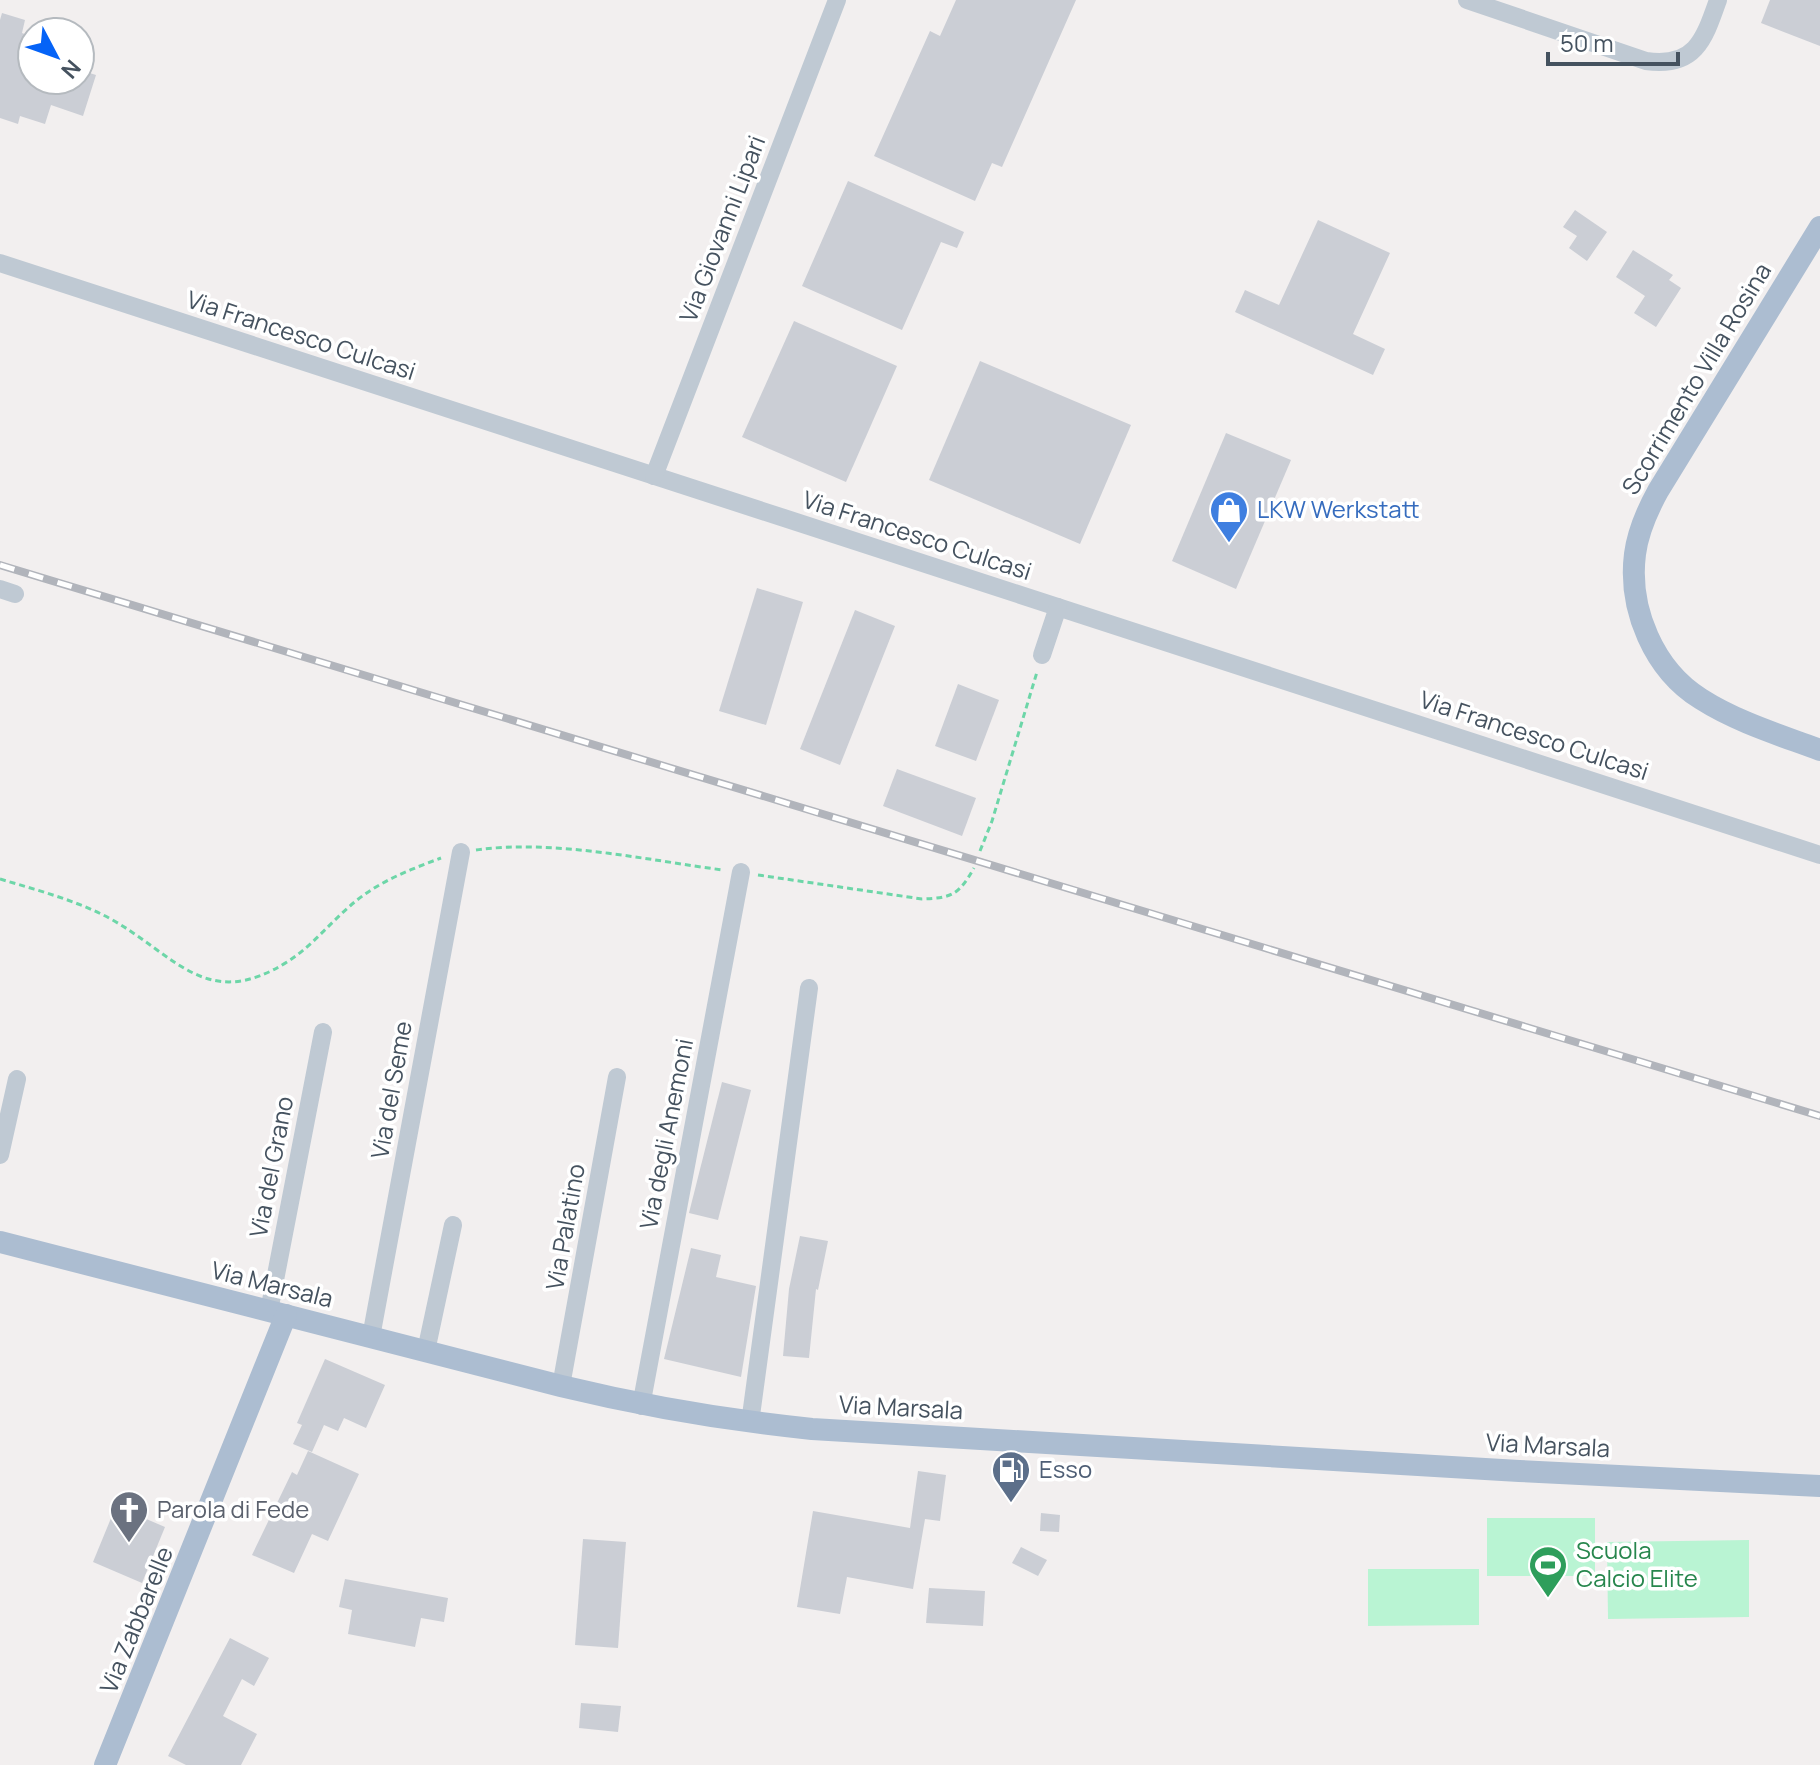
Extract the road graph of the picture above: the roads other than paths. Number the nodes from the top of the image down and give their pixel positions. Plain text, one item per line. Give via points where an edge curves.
1 (837, 0) edge
2 (1467, 0) edge
3 (1718, 0) edge
4 (1820, 227) edge
5 (0, 263) edge
6 (654, 476) junction
7 (1058, 607) junction
8 (1042, 655) road end
9 (1820, 750) edge
10 (461, 852) road end
11 (1820, 855) edge
12 (741, 872) road end
13 (809, 988) dead end
14 (323, 1032) dead end
15 (617, 1077) dead end
16 (17, 1079) dead end
17 (0, 1155) edge
18 (453, 1225) dead end
19 (0, 1242) edge
20 (278, 1313) junction
21 (371, 1337) junction
22 (426, 1351) junction
23 (561, 1386) junction
24 (641, 1406) junction
25 (750, 1423) junction
26 (1820, 1486) edge
27 (108, 1764) edge

1 - 6 street, Via Giovanni Lipari
2 - 3 street via 1661,63 1679,61 1705,38
4 - 9 main road, Scorrimento Villa Rosina via 1658,491 1642,523 1634,582 1650,643 1669,671 1700,699
5 - 6 street, Via Francesco Culcasi
6 - 7 street, Via Francesco Culcasi
7 - 8 street
7 - 11 street, Via Francesco Culcasi
10 - 21 street, Via del Seme
12 - 24 street, Via degli Anemoni
13 - 25 street
14 - 20 street, Via del Grano
15 - 23 street, Via Palatino
16 - 17 street
18 - 22 street
19 - 20 main road, Via Marsala
20 - 21 main road, Via Marsala
20 - 27 main road, Via Zabbarelle
21 - 22 main road, Via Marsala
22 - 23 main road, Via Marsala
23 - 24 main road, Via Marsala
24 - 25 main road, Via Marsala
25 - 26 main road, Via Marsala

